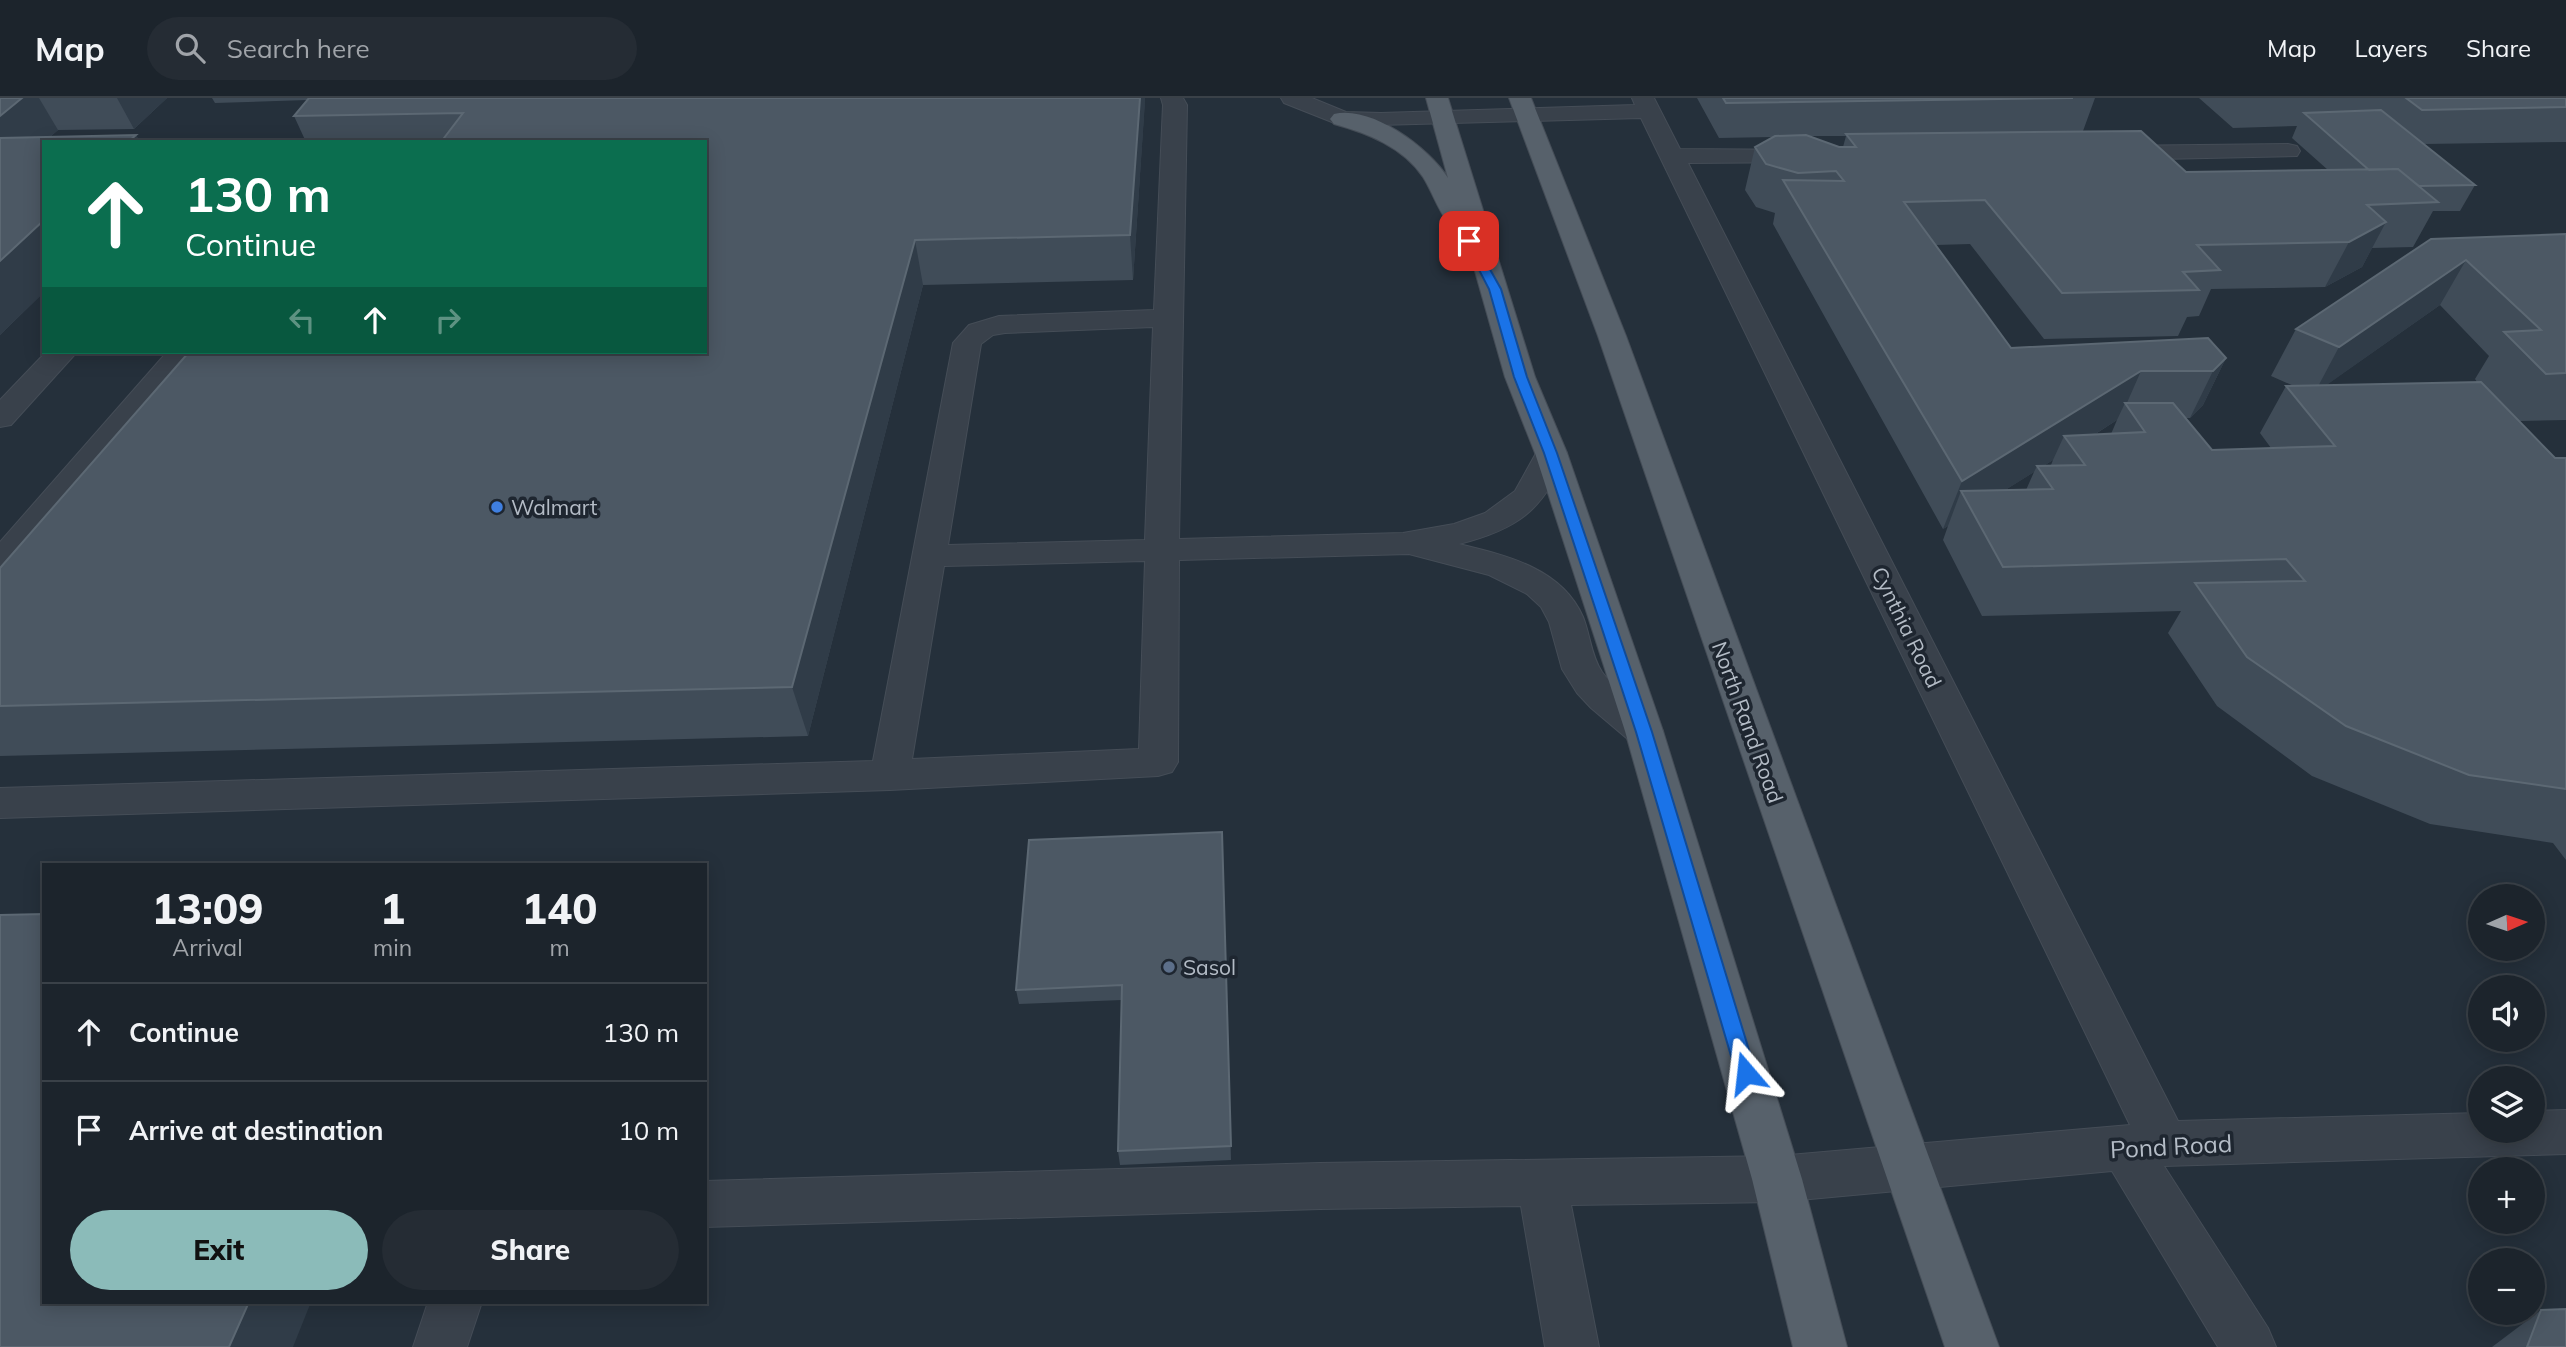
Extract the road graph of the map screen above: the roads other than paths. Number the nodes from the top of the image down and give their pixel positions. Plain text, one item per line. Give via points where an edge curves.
1 (1172, 98) edge
2 (1292, 98) edge
3 (1646, 105) edge
4 (1524, 106) edge
5 (1440, 108) edge
6 (1342, 119) junction
7 (2288, 151) dead end
8 (2092, 153) edge
9 (1826, 155) edge
10 (1672, 156) junction
11 (1495, 289) junction
12 (1168, 318) junction
13 (60, 354) edge
14 (181, 354) edge
15 (0, 418) edge
16 (1550, 453) junction
17 (1403, 544) junction
18 (1163, 549) junction
19 (928, 556) junction
20 (0, 564) edge
21 (1644, 732) junction
22 (890, 775) junction
23 (0, 803) edge
24 (2566, 1132) edge
25 (2144, 1146) junction
26 (1909, 1169) junction
27 (1777, 1179) junction
28 (1542, 1184) junction
29 (707, 1205) edge
30 (454, 1304) edge
31 (440, 1347) edge
32 (1572, 1347) edge
33 (1820, 1347) edge
34 (1972, 1347) edge
35 (2249, 1347) edge

1 - 12 street
2 - 6 street, Cynthia Road
3 - 4 street, Cynthia Road
3 - 10 street, Cynthia Road
4 - 5 street, Cynthia Road
4 - 26 main road, North Rand Road via 1612,336
5 - 6 street, Cynthia Road via 1381,121
5 - 11 main road
6 - 11 main road via 1375,127 1405,145 1431,170
7 - 8 street
9 - 10 street
10 - 25 street, Cynthia Road
11 - 16 main road via 1520,377
12 - 18 street
12 - 19 street via 1005,324 973,333 956,394
13 - 15 street
14 - 20 street
16 - 17 street via 1538,483 1513,511 1459,535
16 - 21 main road
17 - 18 street
17 - 21 street via 1502,566 1555,599 1586,677
18 - 19 street
18 - 22 street via 1158,762
19 - 22 street
21 - 27 main road
22 - 23 street
24 - 25 street, Pond Road
25 - 26 street, Pond Road
25 - 35 street, Cynthia Road
26 - 27 street, Pond Road
26 - 34 main road, North Rand Road
27 - 28 street, Pond Road
27 - 33 main road
28 - 29 street, Pond Road via 1320,1186
28 - 32 street
30 - 31 street

